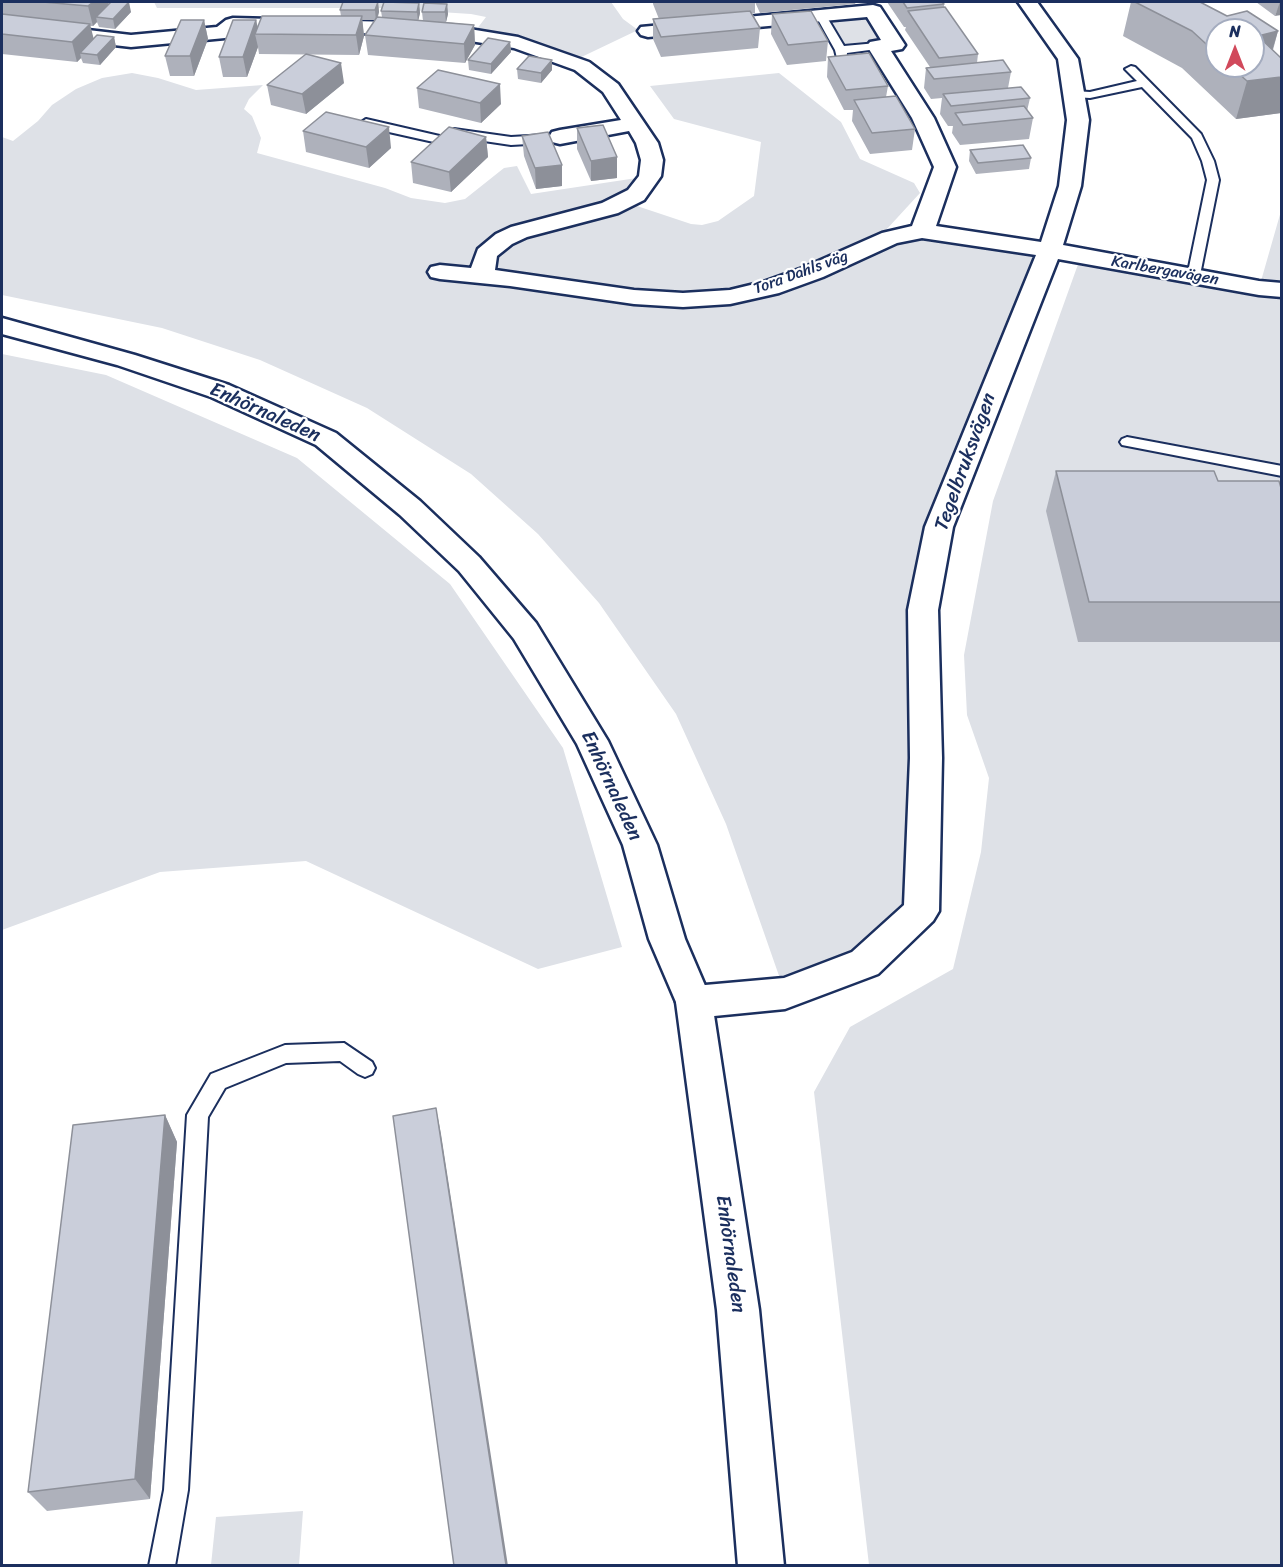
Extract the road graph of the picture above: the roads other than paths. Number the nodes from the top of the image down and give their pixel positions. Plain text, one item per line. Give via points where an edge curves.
1 (1028, 2) edge
2 (821, 16) junction
3 (2, 26) edge
4 (648, 31) dead end
5 (877, 46) junction
6 (1131, 69) dead end
7 (1144, 83) junction
8 (1074, 94) junction
9 (355, 120) edge
10 (634, 124) junction
11 (560, 137) joint
12 (922, 231) junction
13 (1050, 250) junction
14 (440, 272) dead end
15 (483, 276) junction
16 (1194, 277) junction
17 (1281, 290) edge
18 (2, 326) edge
19 (1127, 442) dead end
20 (1281, 471) edge
21 (693, 1002) junction
22 (365, 1068) dead end
23 (162, 1566) edge
24 (761, 1566) edge

1 - 8 street, Tegelbruksvägen via 1068,59
2 - 4 street
2 - 5 lane via 842,55
2 - 5 street via 873,11 895,45
3 - 10 street via 131,41 225,32 233,24 385,26 460,32 518,43 582,66 610,88
5 - 12 street via 923,118 945,167
6 - 7 lane
7 - 8 lane via 1090,95
7 - 16 lane via 1197,137 1213,180
8 - 13 street, Tegelbruksvägen via 1078,120 1070,186
9 - 11 lane via 447,141 454,133 511,141
10 - 11 street
10 - 15 street via 647,143 652,160 644,187 610,208 504,239 486,254
12 - 13 street, Tora Dahls väg
12 - 15 street, Tora Dahls väg via 890,238 770,288 730,297 634,297
13 - 16 street, Karlbergavägen
13 - 21 street, Tegelbruksvägen via 966,456 935,547 923,610 926,758 921,911 865,963 785,993
14 - 15 street, Tora Dahls väg
16 - 17 street, Karlbergavägen
18 - 21 street, Enhörnaleden via 220,391 326,439 410,508 469,564 525,631 592,741 640,845 668,939
19 - 20 lane
21 - 24 street, Enhörnaleden via 738,1310
22 - 23 lane via 344,1052 285,1054 218,1081 198,1115 176,1490

